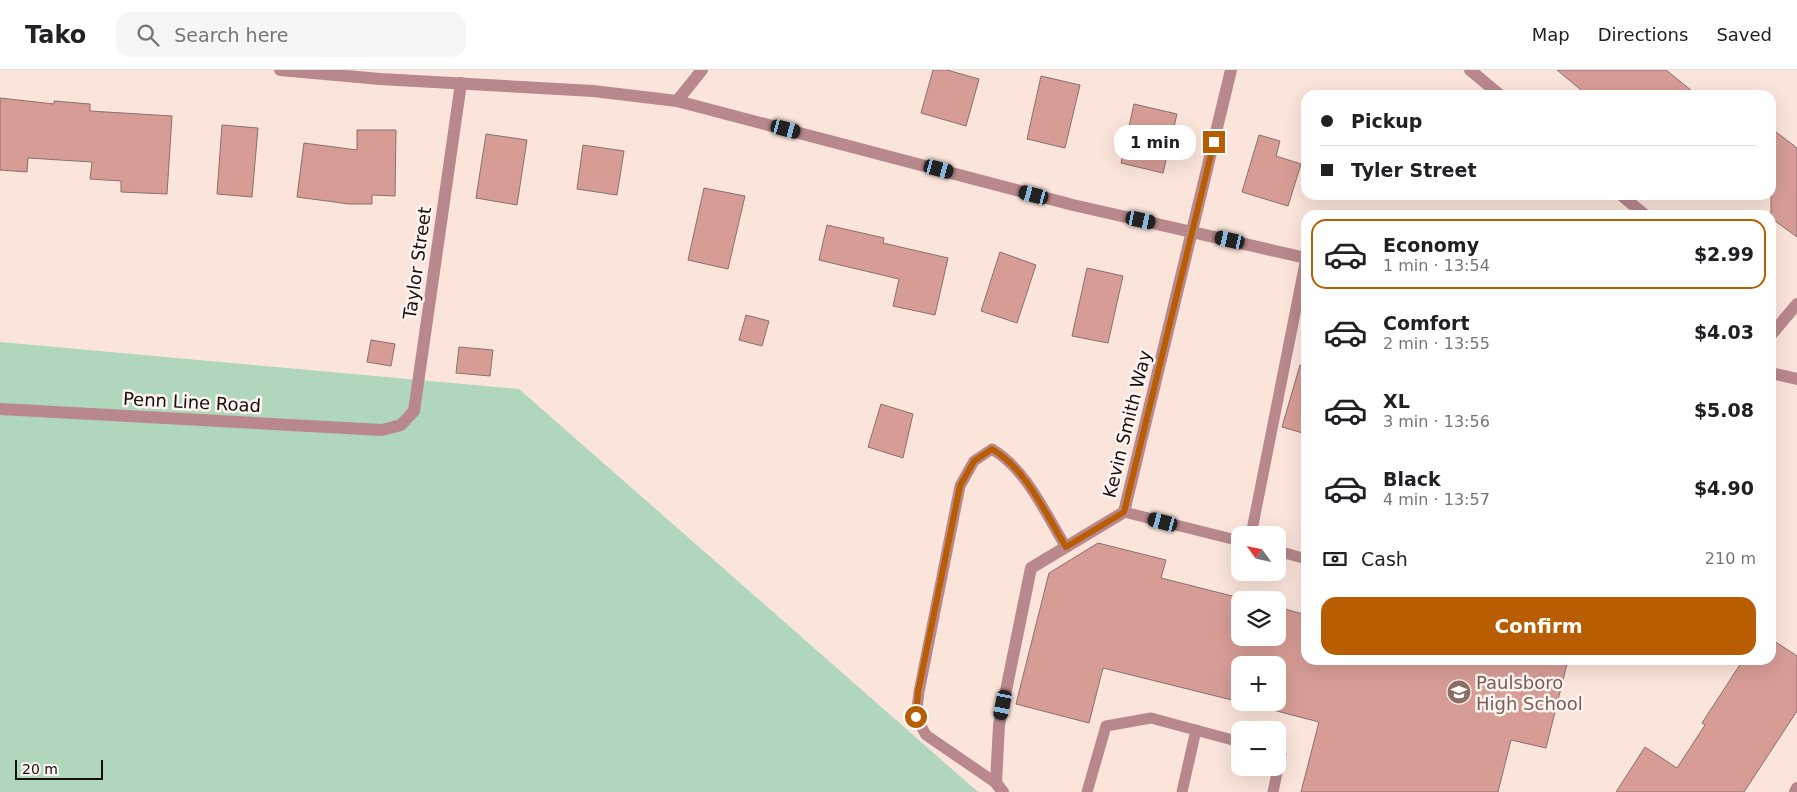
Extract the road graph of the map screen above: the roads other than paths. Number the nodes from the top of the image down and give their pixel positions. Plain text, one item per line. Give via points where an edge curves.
1 (280, 70) edge
2 (702, 70) edge
3 (1231, 70) edge
4 (1470, 70) edge
5 (461, 83) junction
6 (1494, 90) edge
7 (677, 101) junction
8 (1627, 200) edge
9 (1640, 210) edge
10 (1192, 231) junction
11 (1301, 257) edge
12 (1301, 284) edge
13 (1797, 304) edge
14 (1776, 324) edge
15 (1776, 374) edge
16 (1797, 379) edge
17 (0, 409) edge
18 (382, 430) joint
19 (1124, 512) junction
20 (1253, 526) edge
21 (1231, 539) edge
22 (1066, 547) junction
23 (1286, 553) edge
24 (1301, 558) edge
25 (1196, 730) junction
26 (1231, 740) edge
27 (1276, 776) edge
28 (1000, 788) edge
29 (1797, 788) edge
30 (1087, 792) edge
31 (1182, 792) edge
32 (1273, 792) edge
33 (1795, 792) edge

1 - 5 street
2 - 7 street
3 - 10 street, Kevin Smith Way
4 - 6 street
5 - 7 street via 593,91
5 - 18 street, Taylor Street via 414,411 401,425
7 - 10 street via 1073,205
8 - 9 street
10 - 11 street
10 - 19 street, Kevin Smith Way
12 - 20 lane
13 - 14 street
15 - 16 street
17 - 18 street, Penn Line Road
19 - 21 lane
19 - 22 street, Kevin Smith Way
22 - 28 street, Kevin Smith Way via 1031,568 999,725
22 - 28 lane via 1022,476 1002,455 992,449 974,461 960,486 918,692 916,717 926,735
23 - 24 lane
25 - 26 lane
25 - 30 lane via 1151,718 1106,726
25 - 31 lane
27 - 32 lane
29 - 33 street

